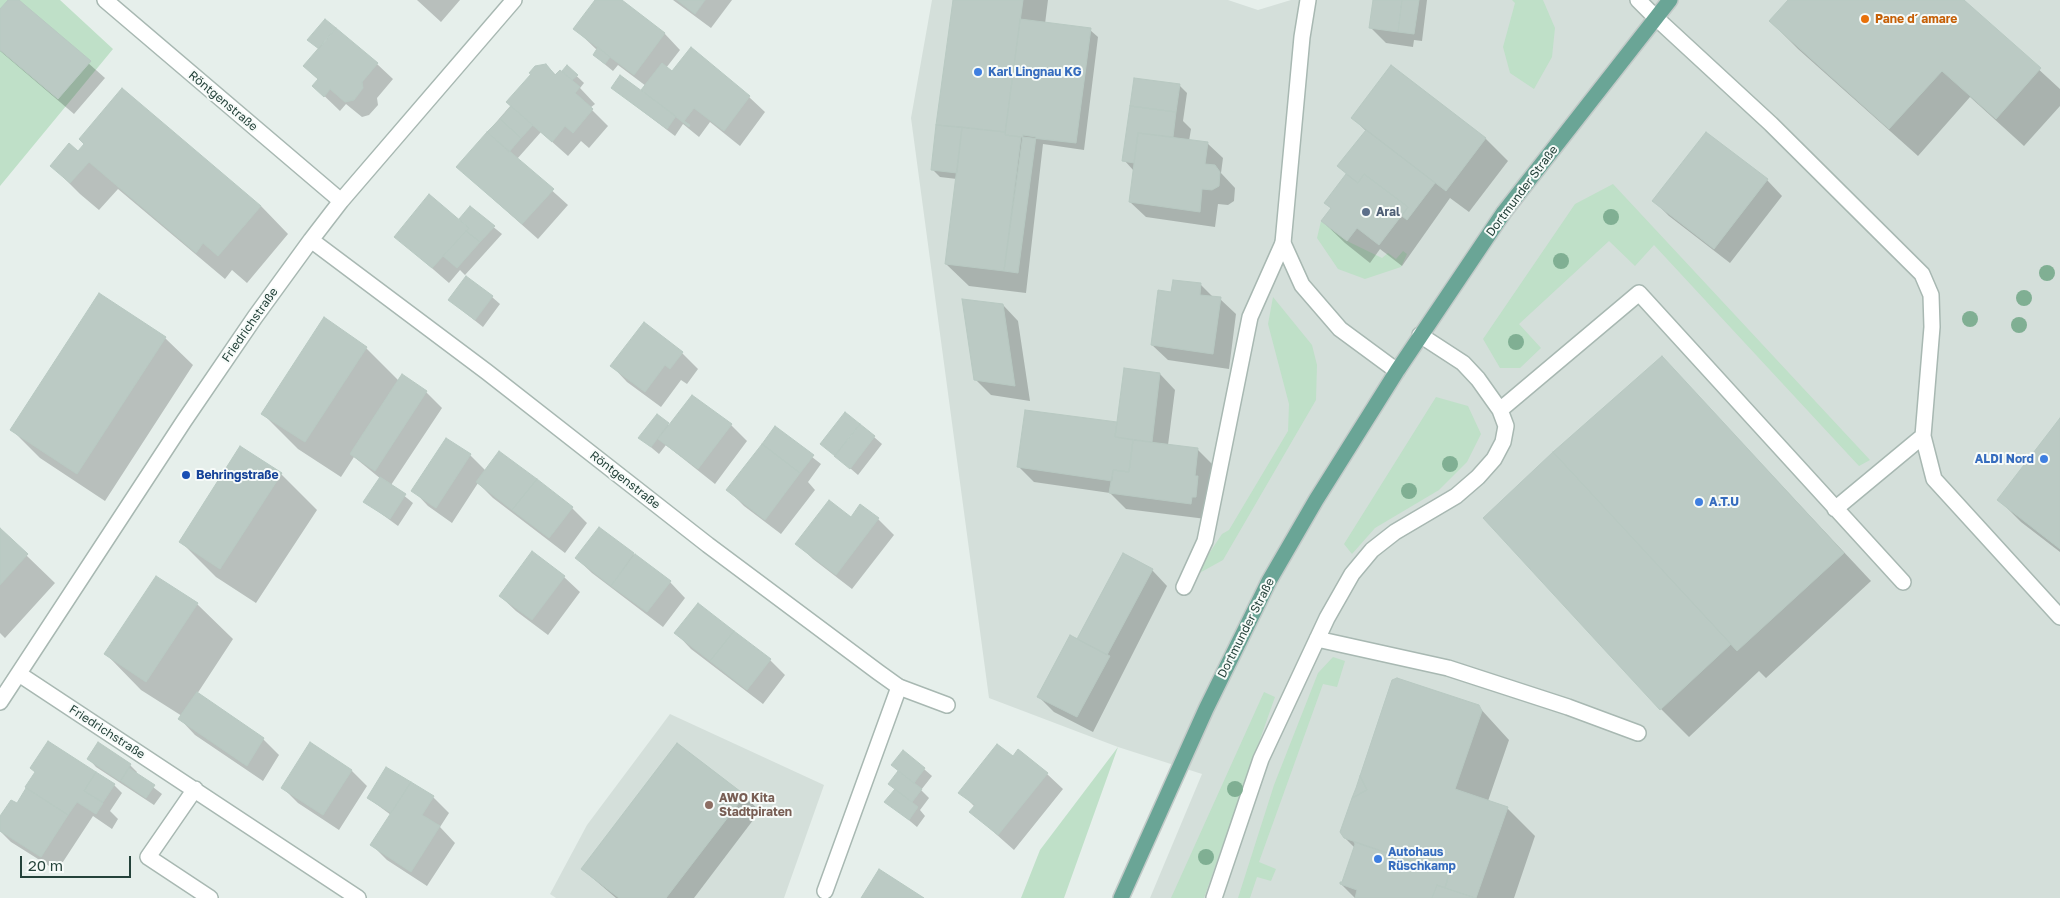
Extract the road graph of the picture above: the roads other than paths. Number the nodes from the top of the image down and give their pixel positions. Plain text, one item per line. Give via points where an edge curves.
1 (106, 0) edge
2 (514, 0) edge
3 (1308, 0) edge
4 (1638, 0) edge
5 (1670, 0) edge
6 (1655, 17) junction
7 (342, 201) junction
8 (311, 240) junction
9 (1283, 243) junction
10 (1420, 335) junction
11 (1397, 371) junction
12 (1500, 410) junction
13 (1923, 436) junction
14 (1835, 508) junction
15 (1903, 582) dead end
16 (1184, 587) dead end
17 (2060, 617) edge
18 (1317, 639) junction
19 (19, 674) junction
20 (900, 687) junction
21 (0, 701) edge
22 (947, 705) dead end
23 (1638, 733) dead end
24 (194, 789) junction
25 (825, 891) dead end
26 (210, 898) edge
27 (358, 898) edge
28 (1121, 898) edge
29 (1214, 898) edge

1 - 7 street, Röntgenstraße
2 - 7 street, Friedrichstraße
3 - 9 street
4 - 6 street
5 - 6 main road, Dortmunder Straße
6 - 10 main road, Dortmunder Straße via 1504,212
6 - 13 street via 1922,274 1931,295 1932,327
7 - 8 street, Friedrichstraße
8 - 19 street, Friedrichstraße via 184,421
8 - 20 street, Röntgenstraße via 487,372 708,545
9 - 11 street via 1302,285 1340,329
9 - 16 street via 1250,317 1205,541
10 - 11 main road, Dortmunder Straße
10 - 12 street via 1463,363
11 - 28 main road, Dortmunder Straße via 1269,581 1206,709
12 - 14 street via 1639,293
12 - 18 street via 1506,426 1503,442 1494,459 1456,496 1394,532 1372,550 1352,574
13 - 14 street
13 - 17 street via 1934,479
14 - 15 street
18 - 23 street via 1448,668
18 - 29 street via 1261,759
19 - 21 street, Friedrichstraße
19 - 24 street, Friedrichstraße
20 - 22 street, Röntgenstraße
20 - 25 street
24 - 26 street via 148,857
24 - 27 street, Friedrichstraße

